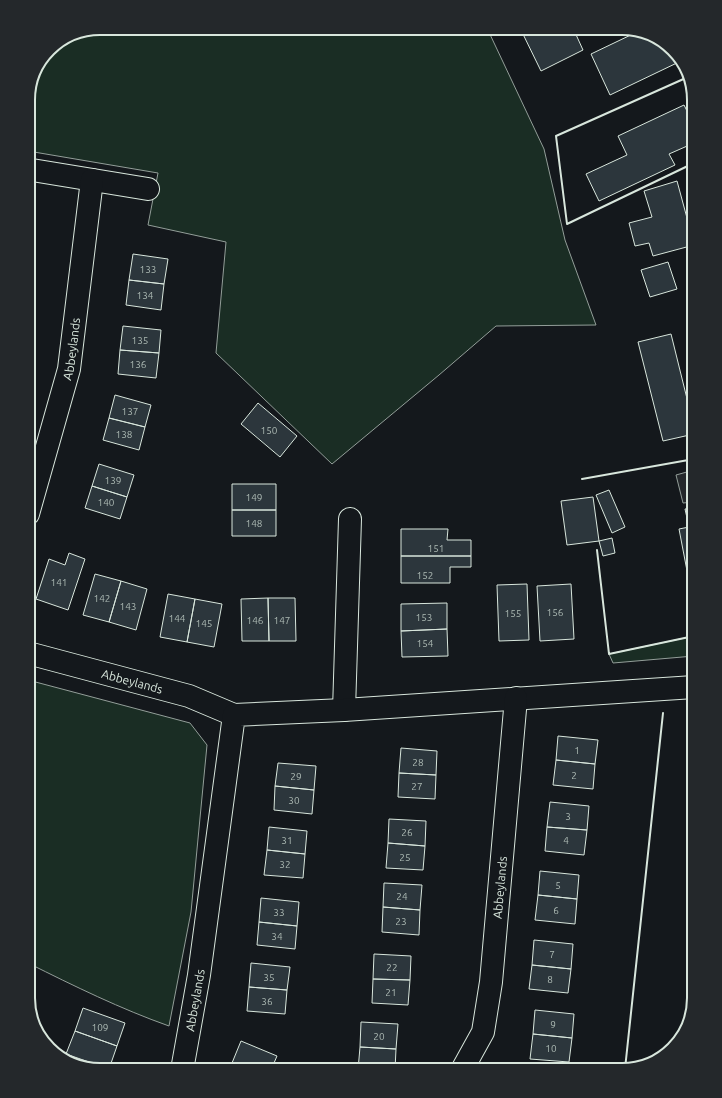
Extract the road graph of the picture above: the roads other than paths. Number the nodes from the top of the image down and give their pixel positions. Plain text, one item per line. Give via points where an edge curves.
1 (35, 170) edge
2 (92, 180) junction
3 (148, 189) dead end
4 (35, 489) edge
5 (350, 519) dead end
6 (35, 656) edge
7 (687, 686) edge
8 (516, 698) junction
9 (344, 710) junction
10 (234, 715) junction
11 (183, 1063) edge
12 (466, 1063) edge

1 - 2 street
2 - 3 street
2 - 4 street, Abbeylands via 69,369
5 - 9 street
6 - 10 street, Abbeylands via 188,696
7 - 8 street, Abbeylands
8 - 9 street, Abbeylands
8 - 12 street, Abbeylands via 491,982 483,1032
9 - 10 street, Abbeylands
10 - 11 street, Abbeylands via 199,975

